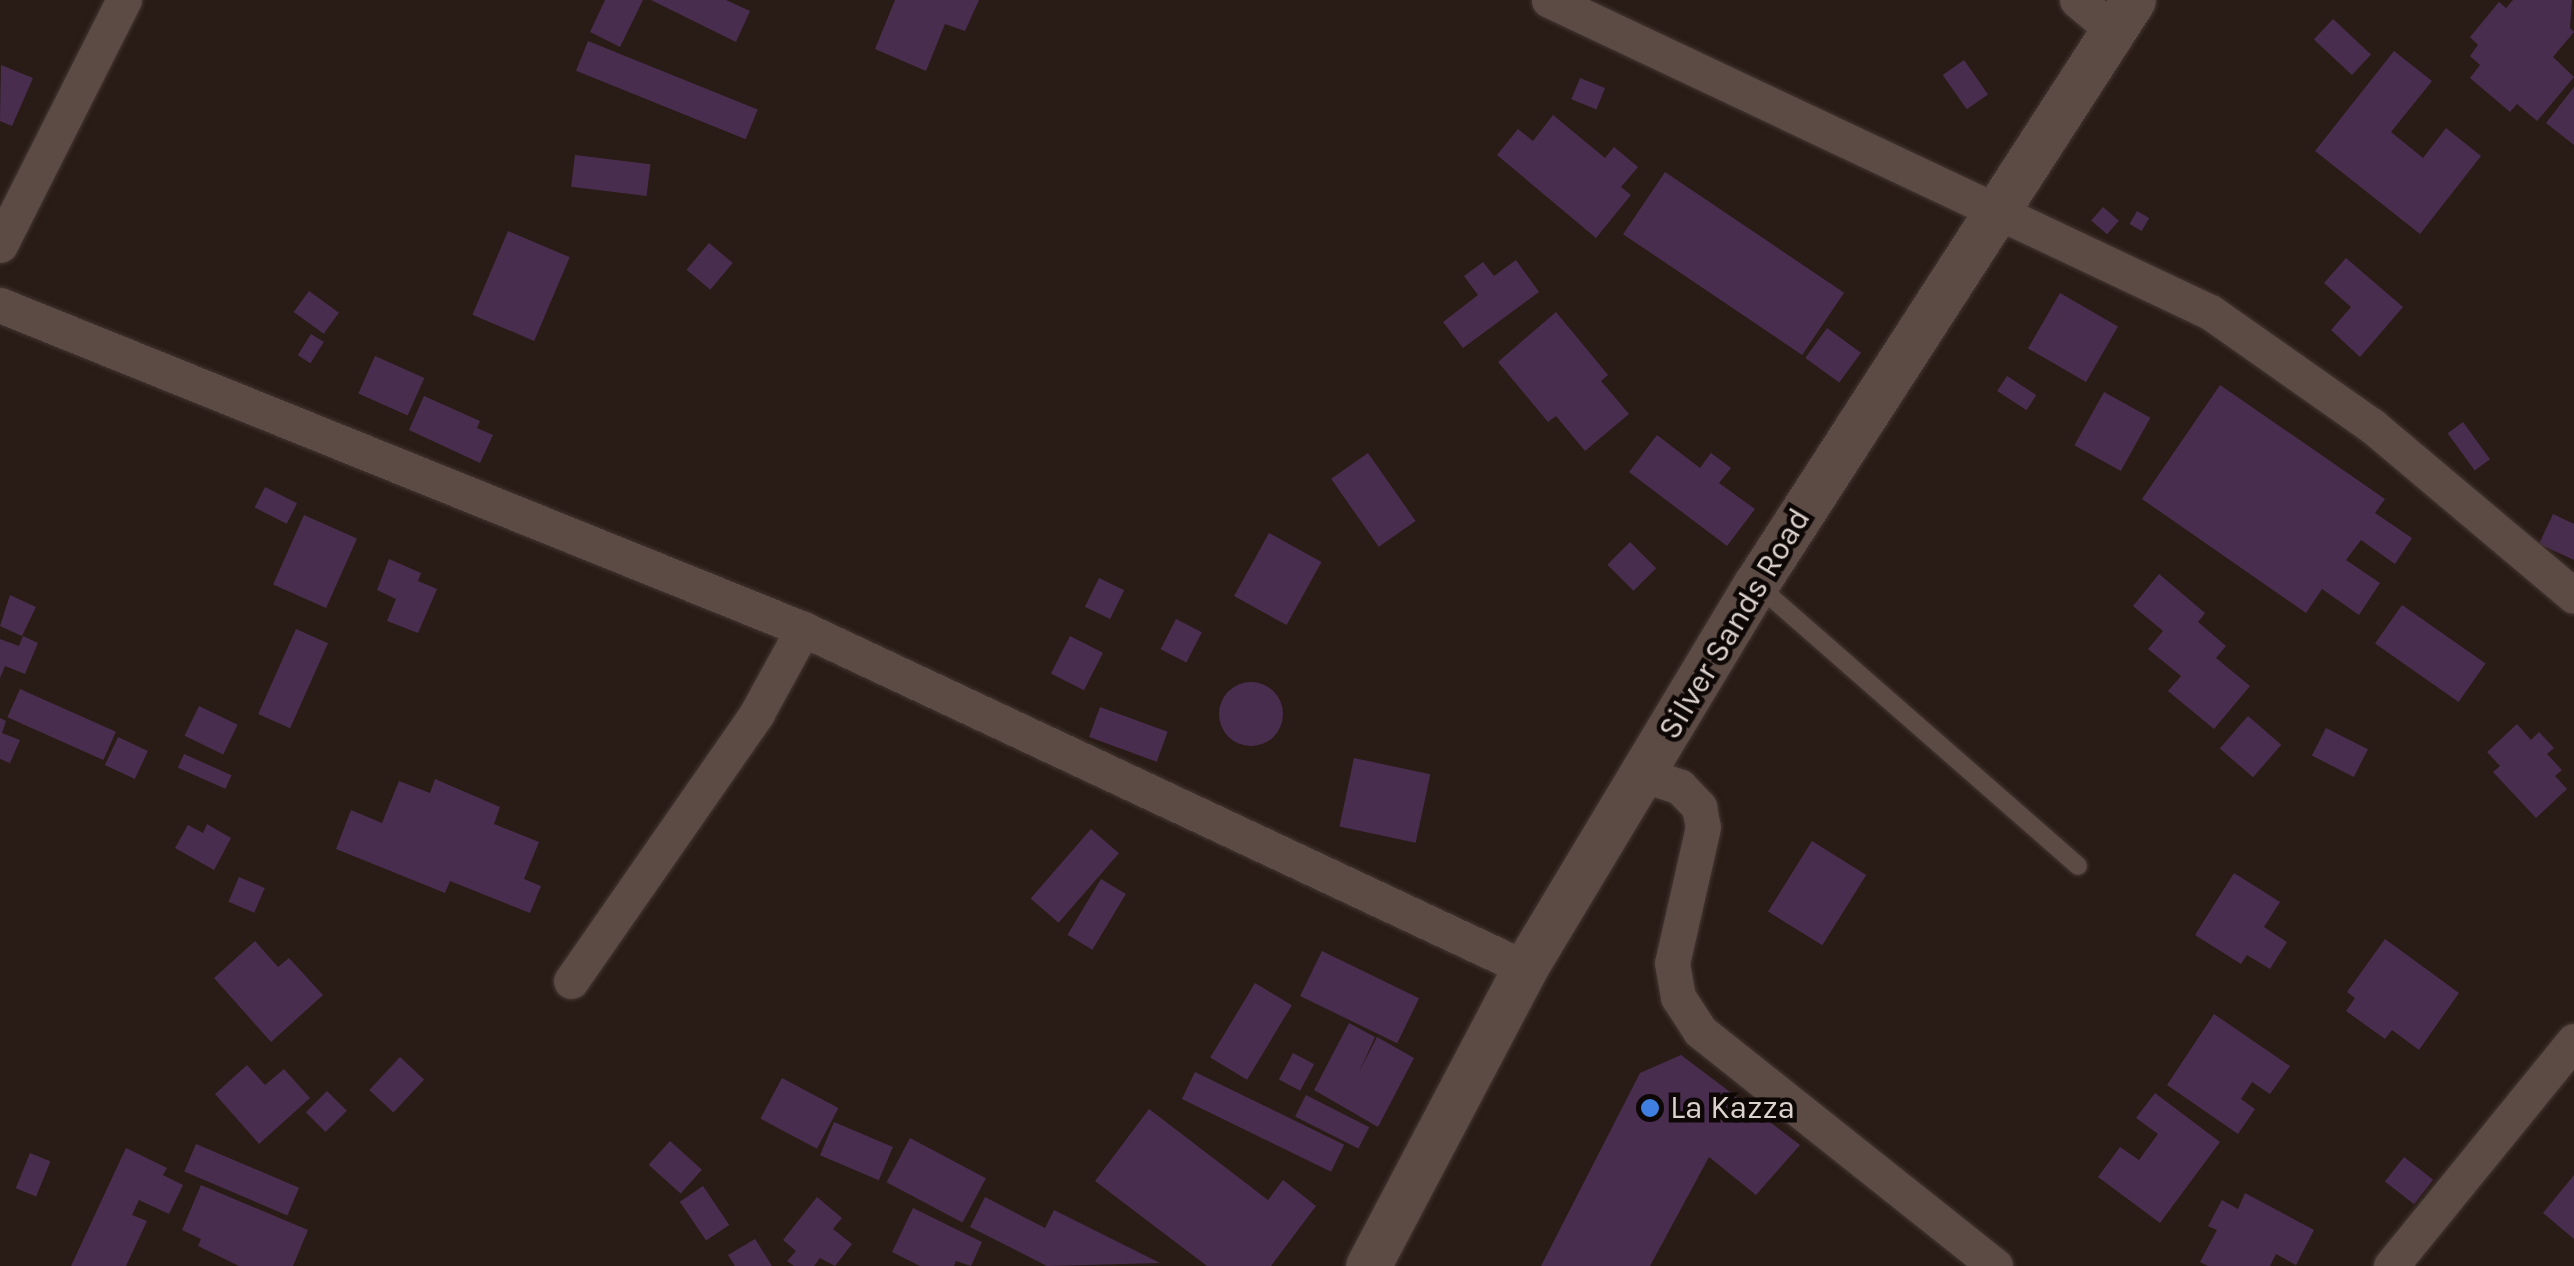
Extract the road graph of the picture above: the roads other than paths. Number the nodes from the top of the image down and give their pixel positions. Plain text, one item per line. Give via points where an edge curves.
1 (124, 0) edge
2 (1549, 0) edge
3 (2077, 0) edge
4 (2124, 16) edge
5 (1995, 211) junction
6 (0, 246) edge
7 (0, 305) edge
8 (1756, 584) junction
9 (2574, 596) edge
10 (803, 629) junction
11 (1644, 774) junction
12 (2078, 866) dead end
13 (1525, 968) junction
14 (571, 981) dead end
15 (2574, 1041) edge
16 (1368, 1266) edge
17 (1995, 1266) edge
18 (2391, 1266) edge

1 - 6 street
2 - 5 street
3 - 4 street
4 - 5 street, Silver Sands Road
5 - 8 street, Silver Sands Road
5 - 9 street via 2210,312 2370,425
7 - 10 street
8 - 11 street, Silver Sands Road
8 - 12 lane
10 - 13 street
10 - 14 street via 757,713
11 - 13 street, Silver Sands Road
11 - 17 street via 1680,787 1698,806 1704,827 1672,963 1678,997 1700,1030
13 - 16 street, Silver Sands Road
15 - 18 street

